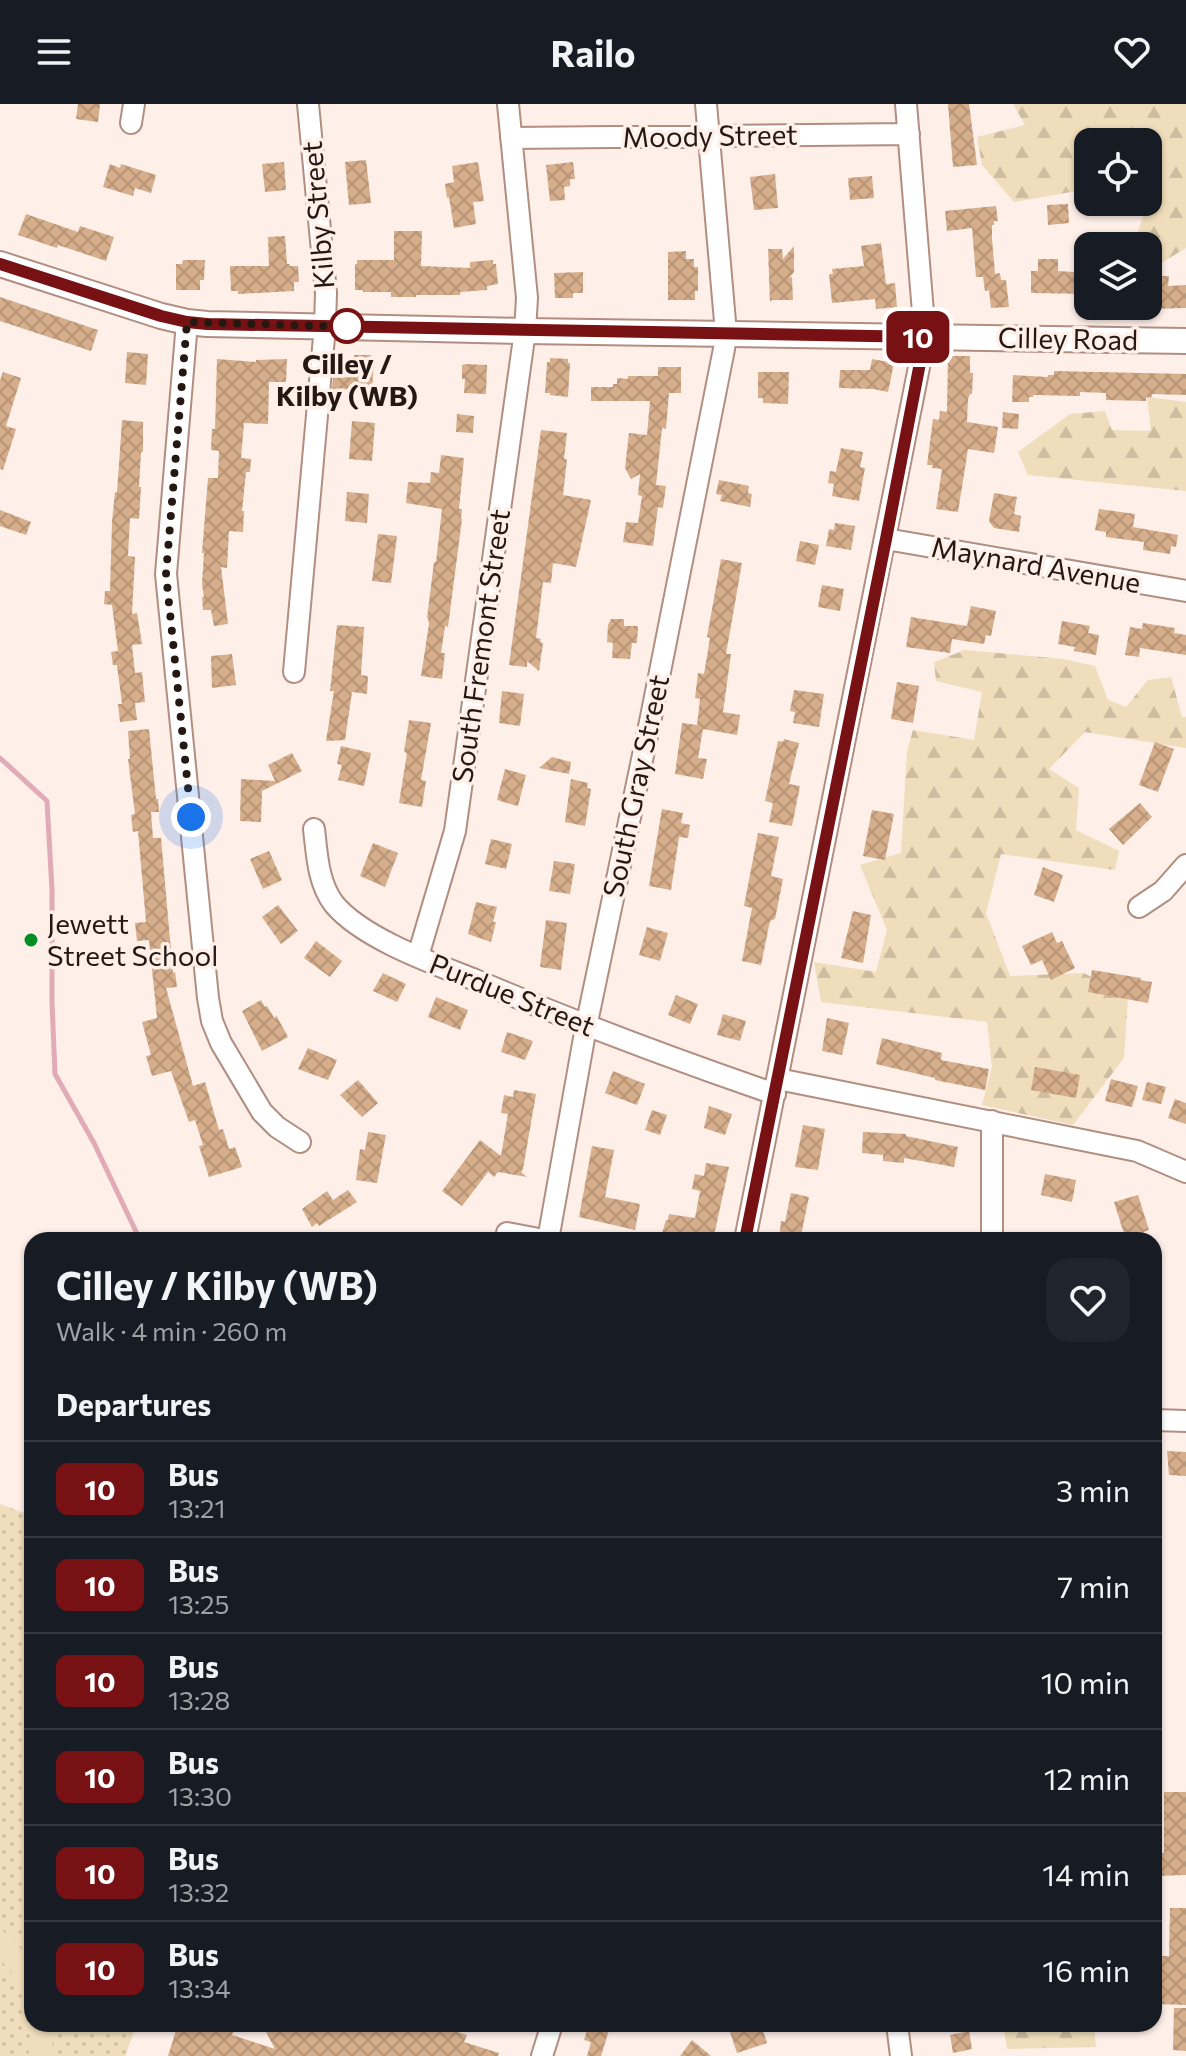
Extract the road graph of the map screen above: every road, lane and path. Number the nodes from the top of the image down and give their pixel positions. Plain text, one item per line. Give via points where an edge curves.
1 (308, 104) edge
2 (508, 104) edge
3 (706, 104) edge
4 (906, 104) edge
5 (909, 134) junction
6 (709, 137) junction
7 (511, 138) junction
8 (0, 264) edge
9 (187, 322) junction
10 (325, 326) junction
11 (525, 331) junction
12 (726, 333) junction
13 (925, 337) junction
14 (1186, 341) edge
15 (886, 539) junction
16 (1186, 591) edge
17 (294, 672) dead end
18 (314, 829) dead end
19 (1186, 865) edge
20 (1139, 907) dead end
21 (418, 956) junction
22 (586, 1027) junction
23 (776, 1087) junction
24 (992, 1121) junction
25 (300, 1142) dead end
26 (1186, 1172) edge
27 (548, 1232) edge
28 (747, 1232) edge
29 (992, 1232) edge
30 (1162, 1420) edge
31 (1186, 1421) edge
32 (550, 2032) edge
33 (898, 2032) edge
34 (542, 2056) edge
35 (901, 2056) edge

1 - 10 street, Kilby Street
2 - 7 street, South Fremont Street
3 - 6 street, South Gray Street
4 - 5 street
5 - 6 street, Moody Street
5 - 13 street
6 - 7 street, Moody Street
6 - 12 street, South Gray Street
7 - 11 street, South Fremont Street via 527,298
8 - 9 street, Cilley Road
9 - 10 street, Cilley Road
9 - 25 street via 166,574 208,998 221,1043 262,1112
10 - 11 street, Cilley Road
10 - 17 street, Kilby Street
11 - 12 street, Cilley Road
11 - 21 street, South Fremont Street via 455,831
12 - 13 street, Cilley Road
12 - 22 street, South Gray Street
13 - 14 street, Cilley Road
13 - 15 street
15 - 16 street, Maynard Avenue
15 - 23 street
18 - 21 street, Purdue Street via 324,889 336,906 377,936
19 - 20 street via 1163,891
21 - 22 street, Purdue Street
22 - 23 street, Purdue Street
22 - 27 street, South Gray Street
23 - 24 street, Purdue Street
23 - 28 street
24 - 26 street, Purdue Street via 1137,1151
24 - 29 street
30 - 31 street
32 - 34 street
33 - 35 street

